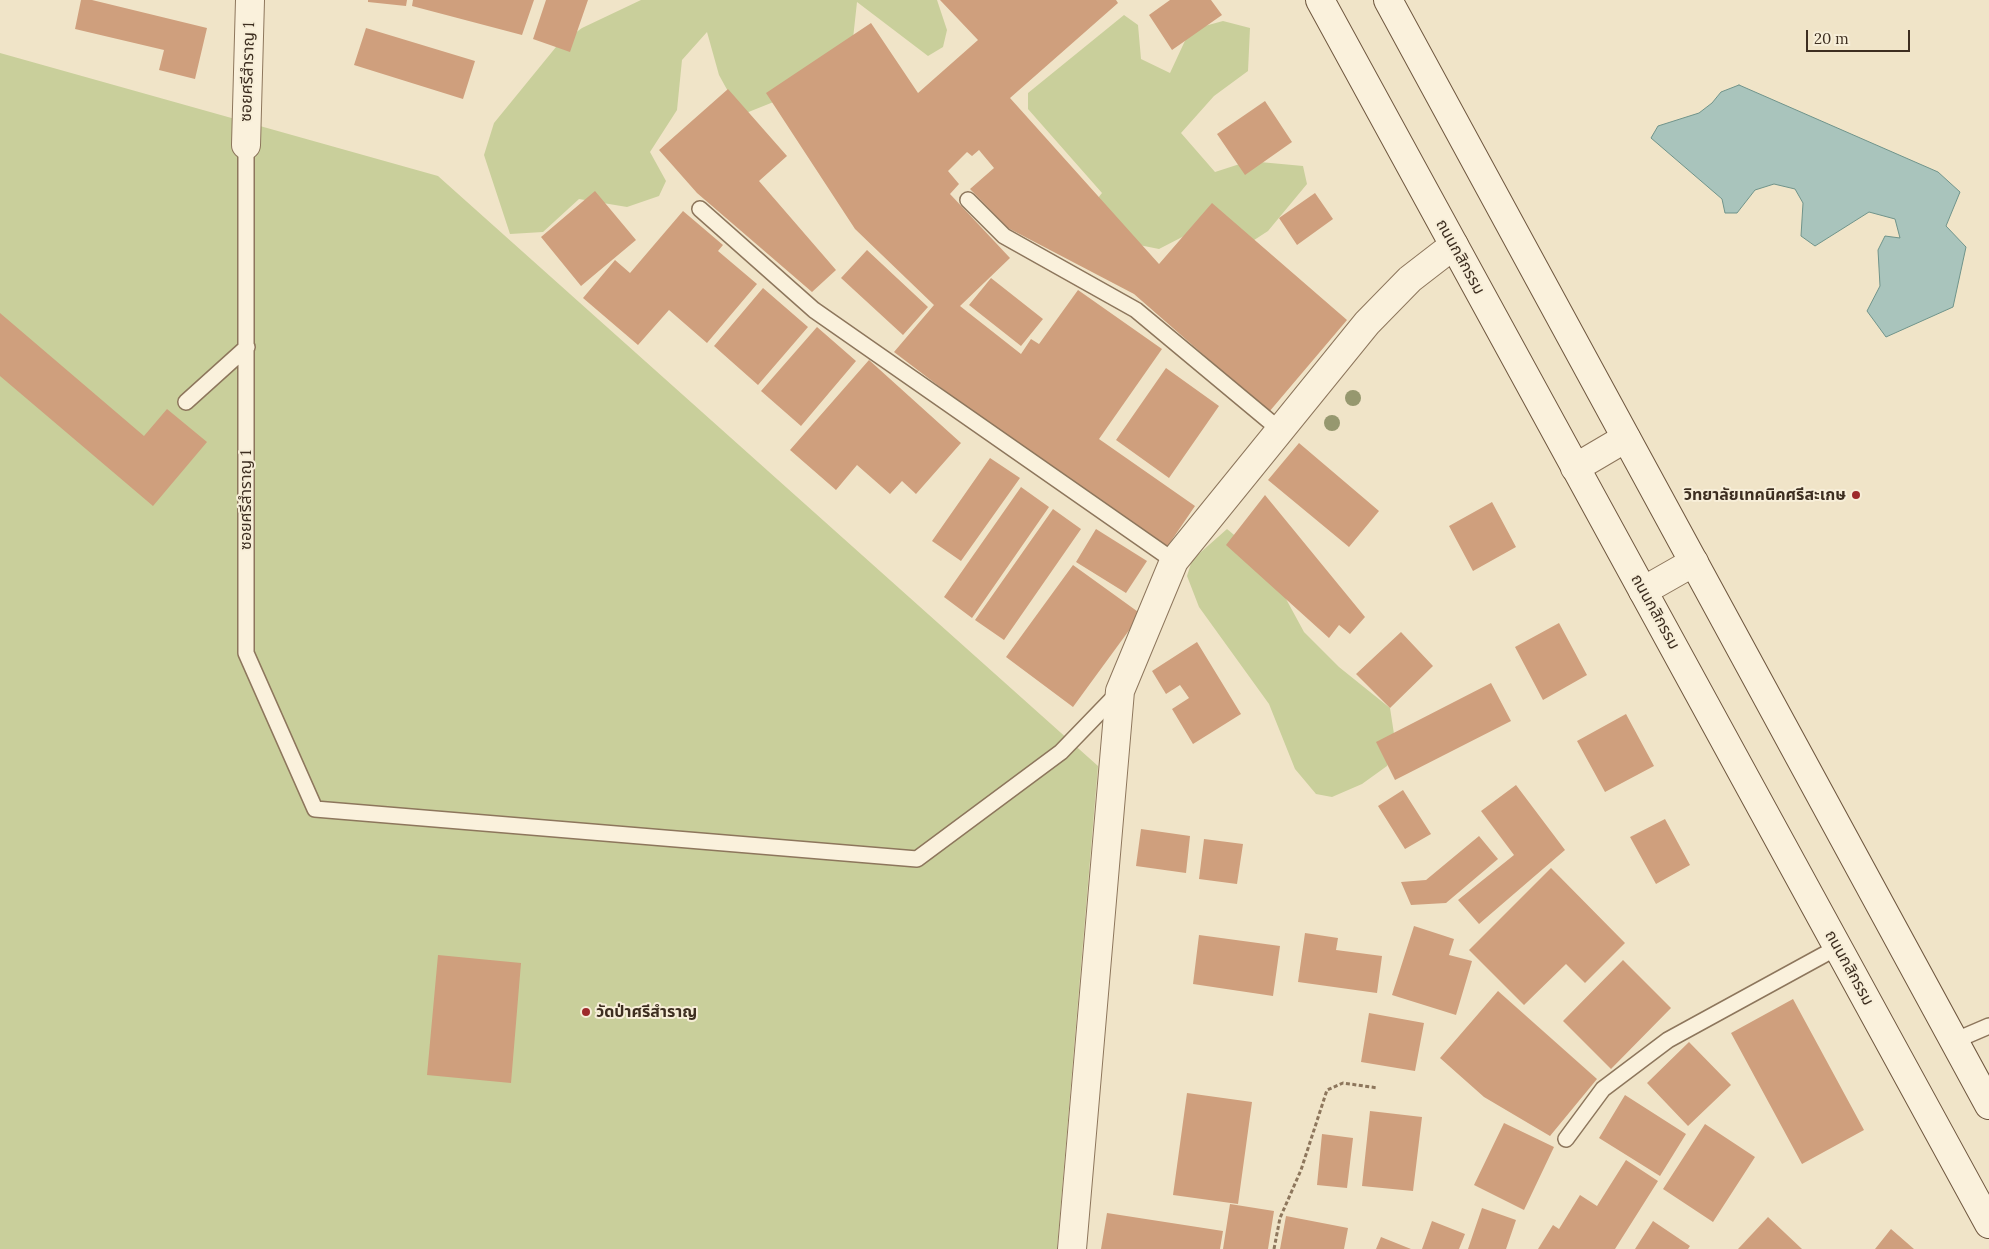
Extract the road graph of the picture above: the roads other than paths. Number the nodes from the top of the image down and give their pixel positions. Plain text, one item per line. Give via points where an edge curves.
1 (250, 0) edge
2 (1320, 0) edge
3 (1388, 0) edge
4 (246, 145) joint
5 (968, 200) dead end
6 (700, 209) dead end
7 (1454, 245) junction
8 (246, 346) junction
9 (186, 402) dead end
10 (1280, 430) junction
11 (1626, 438) junction
12 (1575, 468) junction
13 (1174, 561) junction
14 (1694, 562) junction
15 (1643, 591) junction
16 (1120, 691) junction
17 (1838, 947) junction
18 (1989, 1026) edge
19 (1954, 1041) junction
20 (1989, 1106) edge
21 (1566, 1139) dead end
22 (1989, 1224) edge
23 (1072, 1249) edge

1 - 4 main road, ซอยศรีสำราญ 1
2 - 7 main road, ถนนกสิกรรม
3 - 11 main road
4 - 8 lane, ซอยศรีสำราญ 1
5 - 10 lane via 1004,236 1136,310
6 - 13 lane via 814,310
7 - 10 main road via 1410,279 1367,323
7 - 12 main road, ถนนกสิกรรม
8 - 9 lane
8 - 16 lane, ซอยศรีสำราญ 1 via 246,653 315,809 918,859 1061,752
10 - 13 main road
11 - 12 main road
11 - 14 main road
12 - 15 main road, ถนนกสิกรรม
13 - 16 main road
14 - 15 main road
14 - 19 main road
15 - 17 main road, ถนนกสิกรรม
16 - 23 main road
17 - 21 lane via 1668,1040 1604,1089
17 - 22 main road, ถนนกสิกรรม
18 - 19 lane
19 - 20 main road

